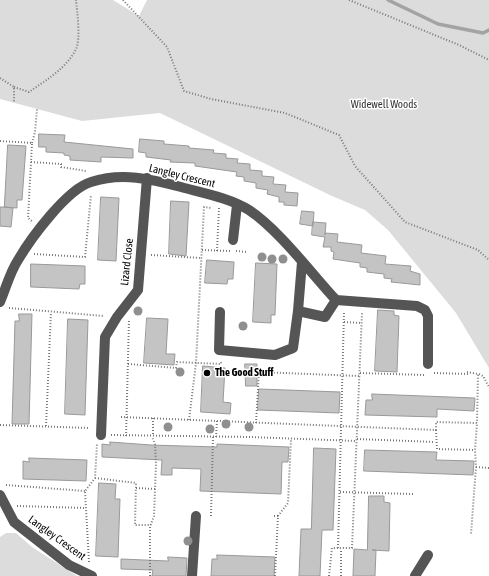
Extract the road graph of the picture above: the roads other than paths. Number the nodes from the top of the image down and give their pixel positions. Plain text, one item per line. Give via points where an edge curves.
1 (147, 178) junction
2 (237, 207) junction
3 (233, 240) dead end
4 (302, 262) junction
5 (340, 300) junction
6 (4, 305) edge
7 (298, 311) junction
8 (220, 312) dead end
9 (428, 364) dead end
10 (101, 432) road end
11 (0, 495) edge
12 (196, 516) dead end
13 (428, 555) dead end
14 (91, 576) edge
15 (192, 576) edge
16 (415, 576) edge

1 - 2 street, Langley Crescent via 217,197
1 - 6 street, Langley Crescent via 119,176 92,182 60,203 17,261
1 - 10 street, Lizard Close via 138,290 117,317 106,337
2 - 3 street
2 - 4 street, Langley Crescent via 249,210 268,225
4 - 5 street, Langley Crescent
4 - 7 street
5 - 7 street via 325,317
5 - 9 street via 417,306 425,310 428,316
7 - 8 street via 293,348 275,355 219,350
11 - 14 street, Langley Crescent via 14,522 70,565
12 - 15 street
13 - 16 street

